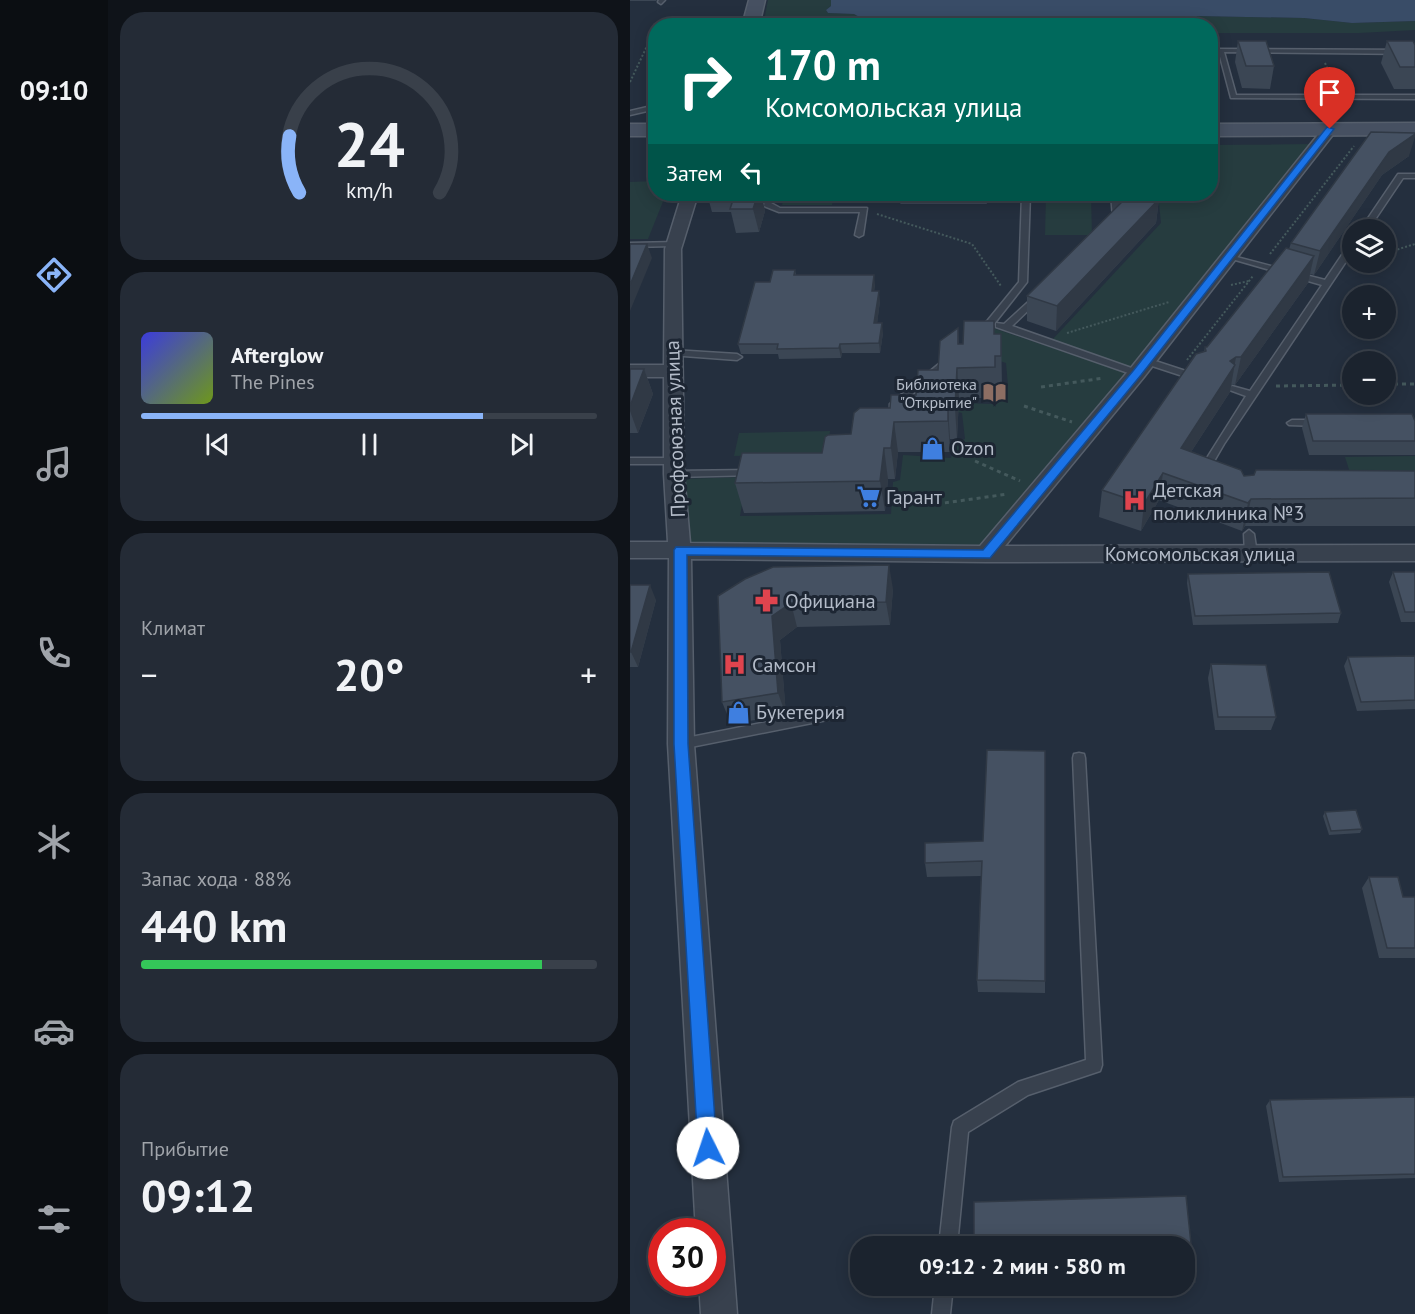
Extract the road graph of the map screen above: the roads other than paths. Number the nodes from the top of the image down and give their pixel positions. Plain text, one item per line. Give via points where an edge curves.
1 (757, 0) edge
2 (752, 18) edge
3 (1415, 52) edge
4 (1415, 97) edge
5 (648, 109) edge
6 (630, 113) edge
7 (1330, 129) junction
8 (1415, 129) edge
9 (630, 130) edge
10 (648, 130) edge
11 (1218, 130) edge
12 (1415, 176) edge
13 (688, 201) edge
14 (768, 201) edge
15 (1026, 201) edge
16 (1115, 201) edge
17 (1372, 219) edge
18 (1108, 227) edge
19 (859, 235) dead end
20 (674, 244) junction
21 (630, 245) edge
22 (1229, 256) junction
23 (1342, 261) edge
24 (1326, 284) junction
25 (1040, 294) edge
26 (991, 322) junction
27 (1006, 327) junction
28 (973, 337) edge
29 (956, 352) edge
30 (737, 357) edge
31 (669, 362) junction
32 (1141, 367) junction
33 (630, 371) edge
34 (1195, 377) edge
35 (1232, 389) edge
36 (1254, 391) junction
37 (886, 412) edge
38 (1292, 423) dead end
39 (1325, 423) edge
40 (630, 461) edge
41 (674, 468) junction
42 (761, 473) edge
43 (1213, 473) edge
44 (630, 550) edge
45 (680, 550) junction
46 (1415, 553) edge
47 (986, 554) junction
48 (837, 713) dead end
49 (681, 744) junction
50 (1079, 758) dead end
51 (949, 1236) edge
52 (943, 1296) edge
53 (718, 1314) edge
54 (941, 1314) edge

1 - 2 main road
3 - 4 lane via 1220,50 1233,97
5 - 6 lane
7 - 8 main road
7 - 11 main road
7 - 22 street
9 - 10 main road
12 - 17 lane via 1401,176
13 - 20 street, Профсоюзная улица
14 - 19 lane via 779,210 864,210
15 - 26 lane via 1023,282
16 - 18 lane via 1117,218
20 - 21 lane
20 - 31 street, Профсоюзная улица
22 - 24 lane
22 - 32 street
23 - 24 lane
24 - 36 lane
25 - 27 lane
26 - 27 lane
26 - 28 lane
27 - 32 lane
29 - 37 lane
30 - 31 lane
31 - 33 street
31 - 41 street, Профсоюзная улица
32 - 34 lane
32 - 47 street
35 - 36 lane
36 - 43 lane via 1205,470
38 - 39 lane
40 - 41 lane
41 - 42 lane
41 - 45 street, Профсоюзная улица
44 - 45 street, Комсомольская улица
45 - 47 street, Комсомольская улица
45 - 49 street, Профсоюзная улица
46 - 47 street, Комсомольская улица via 1250,544
48 - 49 lane
49 - 53 street, Профсоюзная улица
50 - 51 lane via 1094,1065 1024,1088 960,1127
52 - 54 lane

